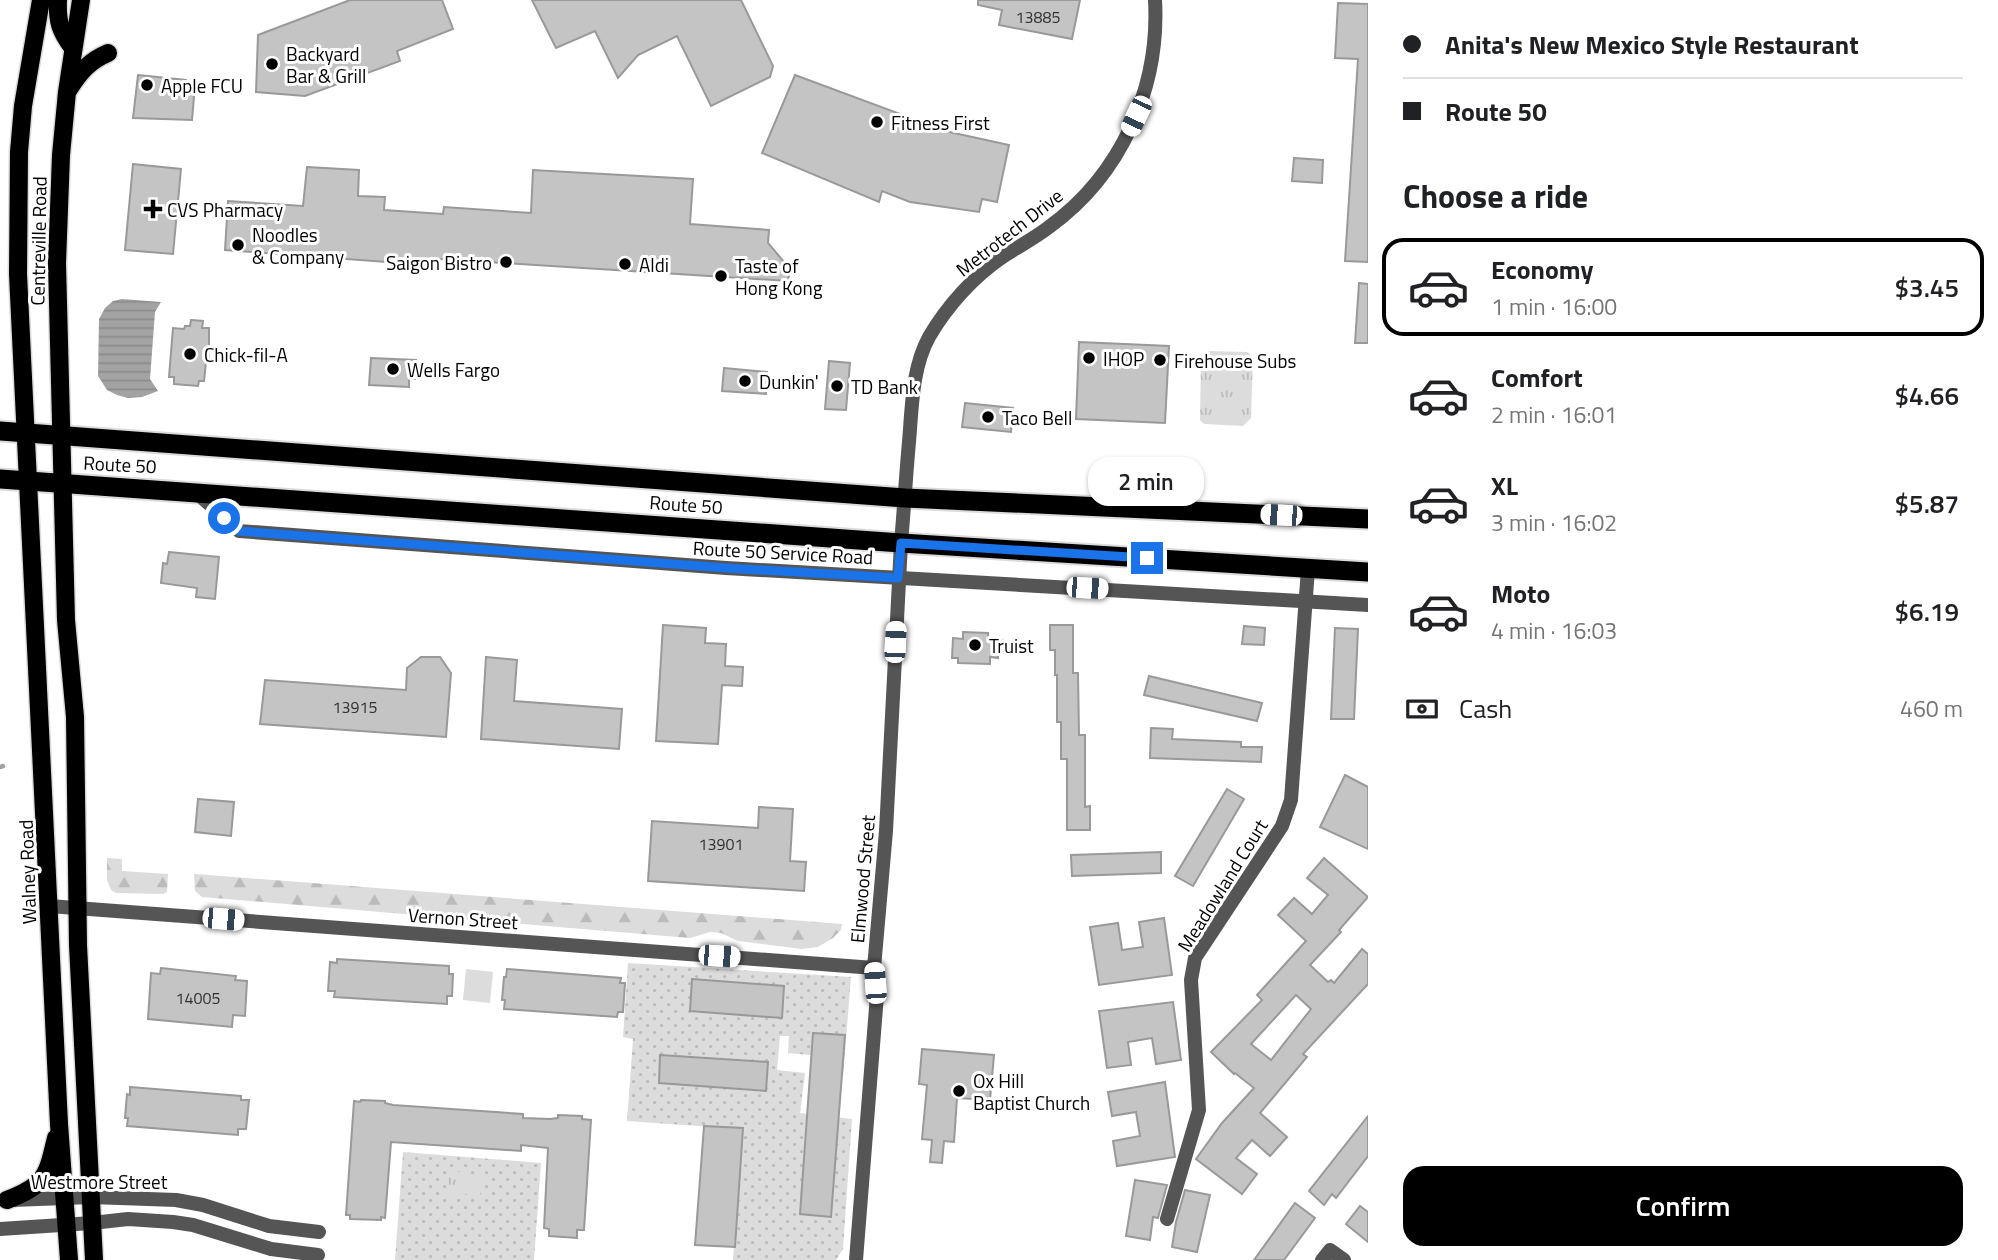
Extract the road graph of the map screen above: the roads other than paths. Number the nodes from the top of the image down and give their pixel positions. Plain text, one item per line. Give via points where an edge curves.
1 (41, 0) edge
2 (58, 0) edge
3 (81, 0) edge
4 (1155, 0) edge
5 (73, 48) junction
6 (107, 53) dead end
7 (67, 92) junction
8 (0, 431) edge
9 (26, 433) junction
10 (62, 435) junction
11 (0, 479) edge
12 (28, 482) junction
13 (63, 484) junction
14 (195, 492) junction
15 (905, 498) junction
16 (1368, 519) edge
17 (901, 543) junction
18 (1308, 569) junction
19 (1368, 572) edge
20 (898, 578) junction
21 (1305, 601) junction
22 (1368, 605) edge
23 (49, 906) junction
24 (78, 908) junction
25 (874, 968) junction
26 (59, 1124) junction
27 (91, 1197) junction
28 (65, 1198) junction
29 (4, 1200) edge
30 (1167, 1219) dead end
31 (92, 1223) junction
32 (67, 1225) junction
33 (0, 1228) edge
34 (320, 1232) dead end
35 (318, 1255) dead end
36 (69, 1260) edge
37 (94, 1260) edge
38 (856, 1260) edge
39 (1322, 1260) edge
40 (1343, 1260) edge

1 - 9 main road, Centreville Road via 19,152 18,274
2 - 5 main road via 57,21
3 - 5 main road, Centreville Road
4 - 15 street, Metrotech Drive via 1154,45 1144,96 1128,135 1106,170 1065,214 974,279 927,340 913,397
5 - 7 main road, Centreville Road
6 - 7 main road via 79,72
7 - 10 main road, Centreville Road via 58,189
8 - 9 highway, Route 50
9 - 10 highway, Route 50
9 - 12 main road, Centreville Road
10 - 13 main road, Centreville Road
10 - 15 highway, Route 50
11 - 12 highway, Route 50
12 - 13 highway, Route 50
12 - 23 main road, Walney Road
13 - 14 highway, Route 50
13 - 24 main road via 66,620 75,718
14 - 17 highway, Route 50
14 - 20 street, Route 50 Service Road via 239,531
15 - 16 highway, Route 50
15 - 17 street, Metrotech Drive
17 - 18 highway, Route 50
17 - 20 street, Elmwood Street
18 - 19 highway, Route 50
18 - 21 street, Meadowland Court
20 - 21 street, Route 50 Service Road
20 - 25 street, Elmwood Street via 886,831
21 - 22 street, Route 50 Service Road
21 - 30 street, Meadowland Court via 1291,800 1282,826 1195,958 1191,980 1199,1110
23 - 24 street, Vernon Street
23 - 26 main road, Walney Road
24 - 25 street, Vernon Street
24 - 27 main road
25 - 38 street, Elmwood Street via 877,995
26 - 28 main road, Walney Road
26 - 29 main road via 41,1180 29,1191
27 - 28 street, Westmore Street
27 - 31 main road
27 - 34 street, Westmore Street via 176,1200 270,1226
28 - 29 street, Westmore Street
28 - 32 main road, Walney Road
31 - 32 street, Westmore Street
31 - 35 street, Westmore Street via 128,1219 173,1222 271,1249
31 - 37 main road
32 - 33 street, Westmore Street
32 - 36 main road, Walney Road
39 - 40 street via 1330,1250

